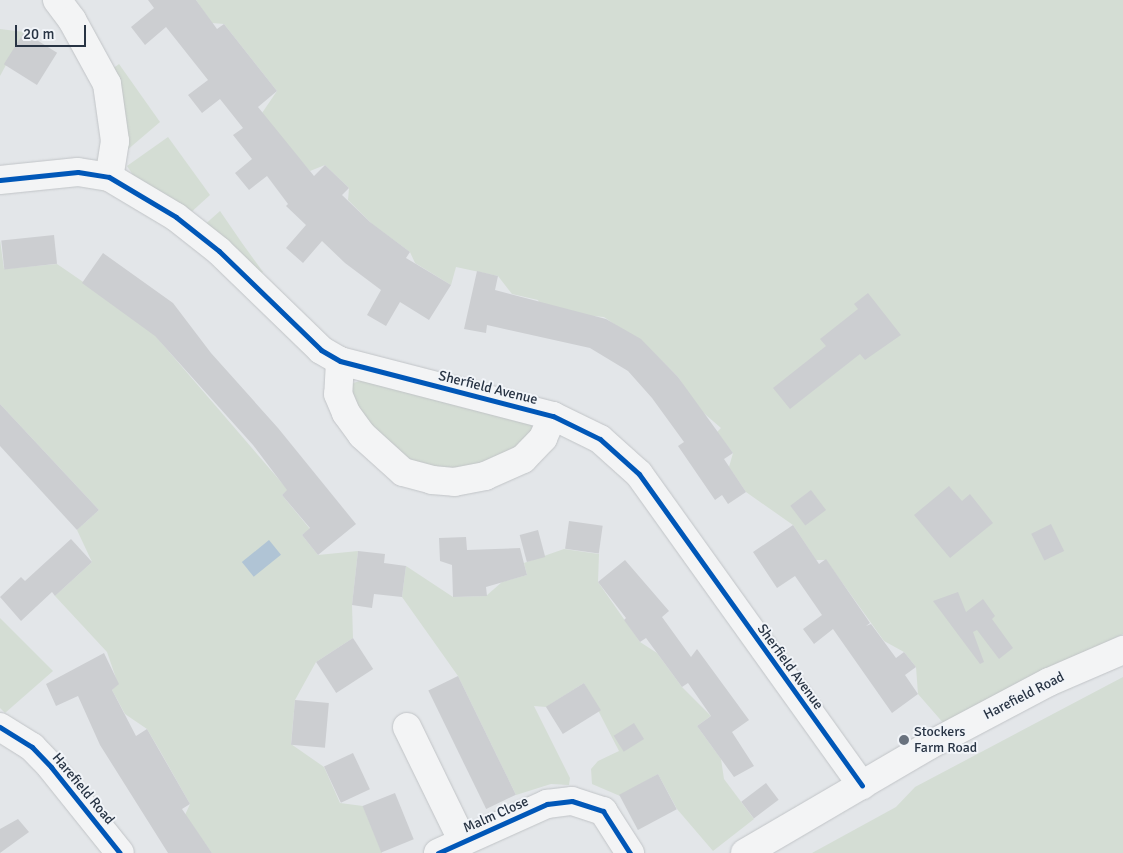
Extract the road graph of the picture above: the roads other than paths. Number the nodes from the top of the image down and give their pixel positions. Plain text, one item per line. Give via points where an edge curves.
1 (57, 0) edge
2 (109, 177) junction
3 (0, 180) edge
4 (340, 361) junction
5 (553, 416) junction
6 (1123, 650) edge
7 (0, 727) edge
8 (407, 727) dead end
9 (862, 785) junction
10 (463, 842) junction
11 (120, 853) edge
12 (438, 853) edge
13 (630, 853) edge
14 (746, 853) edge

1 - 2 street via 72,20 107,84 115,141
2 - 3 street, Sherfield Avenue via 78,172
2 - 4 street, Sherfield Avenue via 176,217 219,251 321,350
4 - 5 street, Sherfield Avenue
4 - 5 street, Sherfield Avenue via 338,394 346,413 362,435 403,472 432,480 454,482 485,476 523,459 543,438
5 - 9 street, Sherfield Avenue via 600,439 639,474
6 - 9 street, Harefield Road via 1049,682
7 - 11 street, Harefield Road via 32,747
8 - 10 street, Malm Close
9 - 14 street, Harefield Road
10 - 12 street, Malm Close
10 - 13 street, Malm Close via 547,804 572,801 603,811

